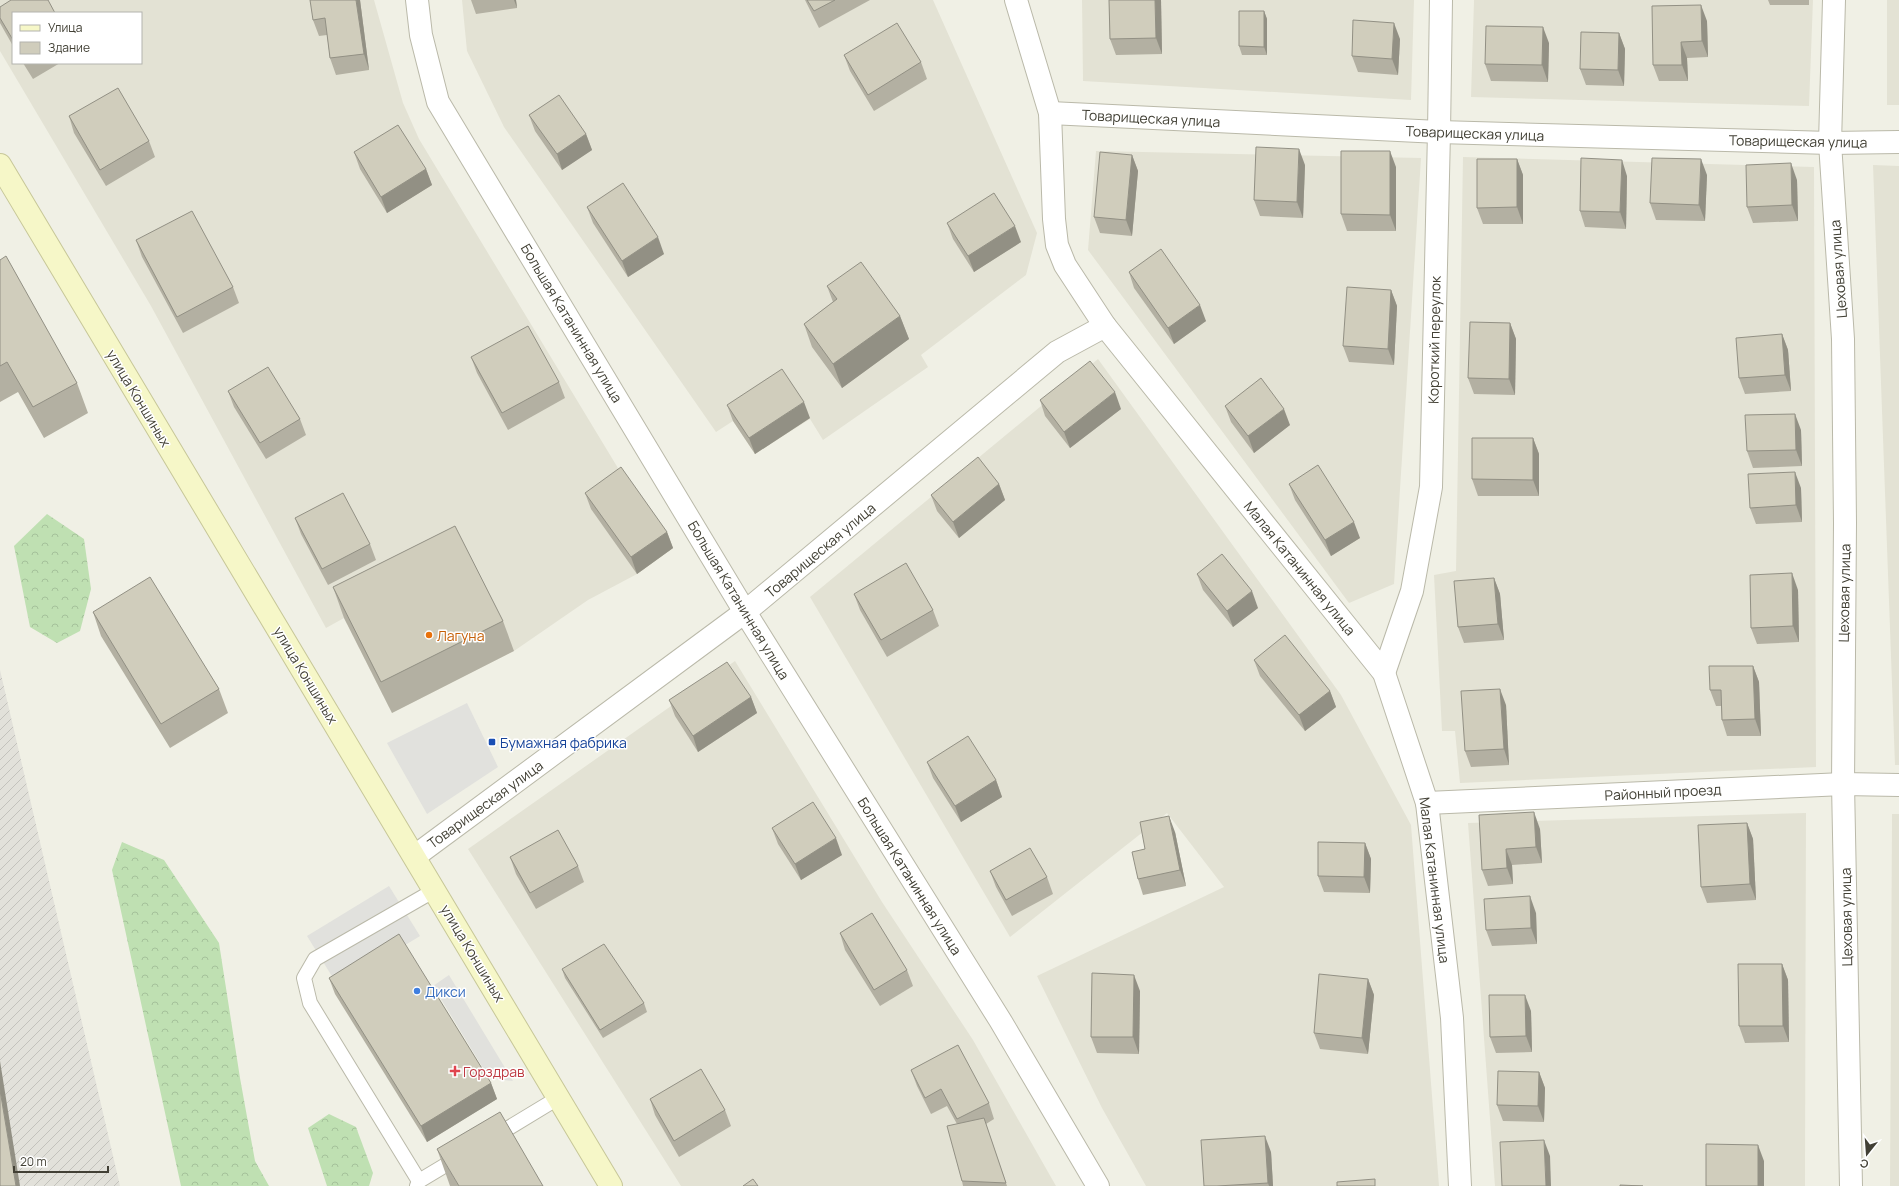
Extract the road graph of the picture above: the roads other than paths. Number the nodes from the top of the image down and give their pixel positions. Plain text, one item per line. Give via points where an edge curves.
1 (417, 0) edge
2 (1016, 0) edge
3 (1441, 0) edge
4 (1834, 0) edge
5 (1050, 113) junction
6 (1439, 132) junction
7 (1899, 142) edge
8 (1830, 143) junction
9 (0, 165) edge
10 (1105, 326) junction
11 (746, 612) junction
12 (1384, 673) junction
13 (1843, 784) junction
14 (1899, 785) edge
15 (1427, 803) junction
16 (415, 856) junction
17 (435, 890) junction
18 (558, 1098) junction
19 (418, 1184) edge
20 (611, 1186) edge
21 (1098, 1186) edge
22 (1460, 1186) edge
23 (1851, 1186) edge

1 - 11 street, Большая Катанинная улица via 421,35 438,102
2 - 5 street, Малая Катанинная улица
3 - 6 street, Короткий переулок
4 - 8 street, Цеховая улица
5 - 6 street, Товарищеская улица
5 - 10 street, Малая Катанинная улица via 1057,245 1065,265
6 - 8 street, Товарищеская улица
6 - 12 street, Короткий переулок via 1431,487 1412,591
7 - 8 street, Товарищеская улица
8 - 13 street, Цеховая улица via 1843,339
9 - 16 main road, улица Коншиных
10 - 11 street, Товарищеская улица via 1057,352
10 - 12 street, Малая Катанинная улица
11 - 16 street, Товарищеская улица
11 - 21 street, Большая Катанинная улица via 996,1013
12 - 15 street, Малая Катанинная улица
13 - 14 street, Районный проезд
13 - 15 street, Районный проезд
13 - 23 street, Цеховая улица
15 - 22 street, Малая Катанинная улица via 1452,1018
16 - 17 main road, улица Коншиных
17 - 18 main road, улица Коншиных
17 - 19 lane via 315,959 304,978 310,1003
18 - 19 lane
18 - 20 main road, улица Коншиных

